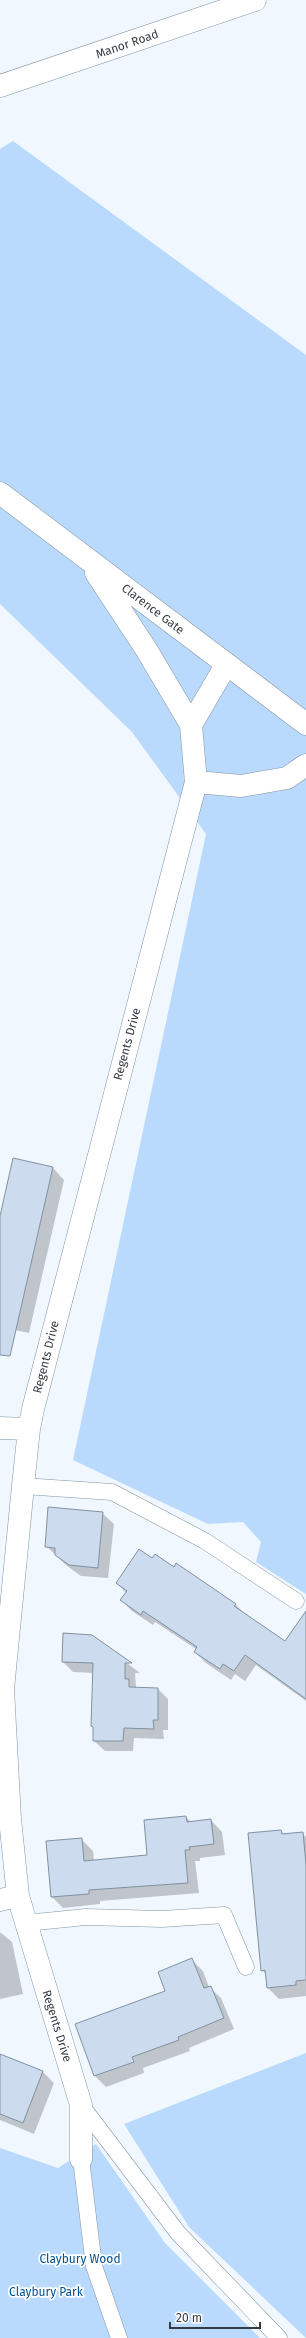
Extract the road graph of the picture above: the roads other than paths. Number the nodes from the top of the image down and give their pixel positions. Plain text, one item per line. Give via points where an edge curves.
1 (255, 0) edge
2 (0, 86) edge
3 (0, 493) edge
4 (86, 558) junction
5 (226, 665) junction
6 (306, 724) edge
7 (191, 725) junction
8 (306, 766) edge
9 (196, 782) junction
10 (0, 1428) edge
11 (29, 1429) junction
12 (22, 1486) junction
13 (296, 1601) dead end
14 (9, 1898) edge
15 (26, 1923) junction
16 (246, 1967) dead end
17 (81, 2105) junction
18 (81, 2159) joint
19 (119, 2338) edge
20 (279, 2338) edge

1 - 2 street, Manor Road
3 - 4 street, Clarence Gate
4 - 5 street, Clarence Gate
4 - 7 street via 146,649
5 - 6 street, Clarence Gate
5 - 7 street
7 - 9 street, Regents Drive
8 - 9 street via 287,778 241,786
9 - 11 street, Regents Drive via 78,1229
10 - 11 street
11 - 12 street, Regents Drive
12 - 13 lane via 112,1492 205,1541
12 - 14 street, Regents Drive via 3,1689 10,1819
14 - 15 street, Regents Drive
15 - 16 lane via 86,1917 162,1919 224,1915
15 - 17 street, Regents Drive
17 - 18 street, Regents Drive
17 - 20 lane via 178,2233
18 - 19 lane via 94,2266

